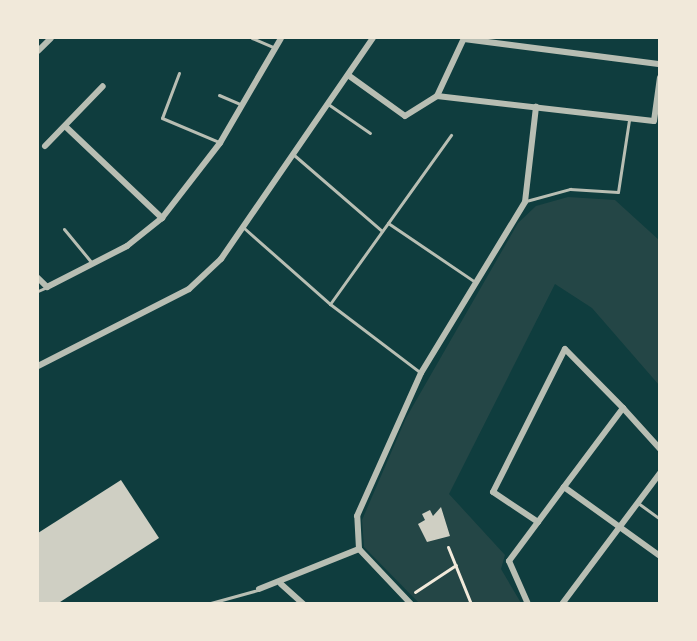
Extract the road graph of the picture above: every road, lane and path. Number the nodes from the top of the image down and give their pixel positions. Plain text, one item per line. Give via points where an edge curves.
1 (51, 38) edge
2 (252, 38) edge
3 (281, 38) edge
4 (373, 38) edge
5 (464, 38) edge
6 (275, 48) junction
7 (38, 51) edge
8 (660, 64) edge
9 (179, 73) dead end
10 (348, 75) junction
11 (660, 77) edge
12 (103, 86) dead end
13 (219, 95) dead end
14 (437, 96) junction
15 (328, 104) junction
16 (242, 105) junction
17 (536, 106) junction
18 (629, 118) junction
19 (65, 126) junction
20 (370, 133) dead end
21 (451, 135) dead end
22 (220, 142) junction
23 (45, 146) dead end
24 (294, 155) junction
25 (525, 202) junction
26 (162, 218) junction
27 (388, 223) junction
28 (244, 228) junction
29 (64, 229) dead end
30 (382, 231) junction
31 (93, 264) junction
32 (38, 278) edge
33 (475, 282) junction
34 (47, 287) junction
35 (38, 291) edge
36 (330, 304) junction
37 (38, 366) edge
38 (421, 373) junction
39 (623, 408) junction
40 (660, 449) edge
41 (660, 473) edge
42 (564, 487) junction
43 (637, 501) junction
44 (660, 519) edge
45 (538, 522) junction
46 (618, 526) junction
47 (448, 547) dead end
48 (359, 549) junction
49 (660, 556) edge
50 (456, 565) junction
51 (281, 584) junction
52 (260, 589) joint
53 (406, 602) edge
54 (207, 603) edge
55 (303, 603) edge
56 (471, 603) edge
57 (528, 603) edge
58 (562, 603) edge

1 - 7 street
2 - 6 lane
3 - 6 street
4 - 10 street
5 - 8 street
5 - 14 street
6 - 16 street
9 - 22 lane via 162,117
10 - 14 street via 405,116
10 - 15 street
11 - 18 street via 654,121
12 - 19 street
13 - 16 lane
14 - 17 street
15 - 20 lane
15 - 24 street
16 - 22 street
17 - 18 street
17 - 25 street
18 - 25 lane via 618,192 570,189
19 - 23 street
19 - 26 street
21 - 27 lane
22 - 26 street
24 - 28 street
24 - 30 lane
25 - 33 street
26 - 31 street
27 - 30 lane
27 - 33 lane
28 - 36 lane
28 - 37 street via 189,289
29 - 31 lane
30 - 36 lane
31 - 34 street
32 - 34 street
33 - 38 street
34 - 35 lane
36 - 38 lane
38 - 48 street via 357,516
39 - 40 street
39 - 42 street
39 - 45 street via 565,349 493,492
41 - 43 street
42 - 45 street
42 - 46 street
43 - 44 lane
43 - 46 street
45 - 57 street via 508,561
46 - 49 street
46 - 58 street
47 - 50 path
48 - 51 street
48 - 53 street
50 - 53 path
50 - 56 path
51 - 52 street
51 - 55 street
52 - 54 lane

